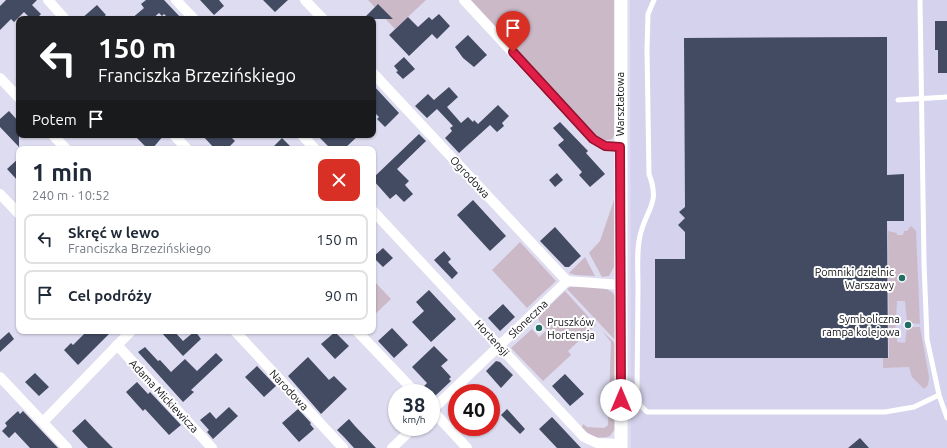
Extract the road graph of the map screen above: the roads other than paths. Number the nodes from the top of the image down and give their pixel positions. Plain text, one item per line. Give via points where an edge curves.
1 (48, 0) edge
2 (176, 0) edge
3 (305, 0) edge
4 (464, 0) edge
5 (621, 0) edge
6 (654, 0) edge
7 (920, 0) edge
8 (63, 16) edge
9 (191, 16) edge
10 (320, 16) edge
11 (376, 76) edge
12 (0, 78) edge
13 (16, 95) edge
14 (947, 97) edge
15 (921, 99) junction
16 (898, 100) dead end
17 (56, 138) edge
18 (177, 138) edge
19 (305, 138) edge
20 (63, 146) edge
21 (184, 146) edge
22 (312, 146) edge
23 (620, 147) junction
24 (0, 194) edge
25 (16, 211) edge
26 (376, 214) edge
27 (567, 281) junction
28 (621, 285) junction
29 (127, 334) edge
30 (238, 334) edge
31 (360, 334) edge
32 (117, 345) junction
33 (500, 346) junction
34 (0, 377) edge
35 (407, 384) edge
36 (939, 395) junction
37 (440, 402) edge
38 (947, 418) edge
39 (440, 420) edge
40 (43, 422) junction
41 (405, 436) edge
42 (621, 446) edge
43 (67, 448) edge
44 (212, 448) edge
45 (343, 448) edge
46 (392, 448) edge
47 (467, 448) edge

1 - 8 street
2 - 9 street
3 - 10 street
4 - 23 street via 593,139 605,146
5 - 23 street, Warsztatowa
6 - 36 lane via 648,14 647,49 649,174 654,195 651,212 641,232 638,258 637,396 640,405 647,412 886,412 914,407
7 - 15 lane
11 - 27 street, Ogrodowa
12 - 13 street
14 - 15 lane
15 - 16 lane
15 - 36 lane via 927,340
17 - 20 street
18 - 21 street
19 - 22 street
23 - 28 street, Warsztatowa
24 - 25 street
26 - 33 street, Hortensji
27 - 28 street
27 - 33 street, Słoneczna
28 - 42 street, Warsztatowa
29 - 32 street
30 - 45 street, Narodowa
31 - 35 street
32 - 40 street
32 - 44 street, Adama Mickiewicza
33 - 37 street, Słoneczna
33 - 42 street, Hortensji via 584,437 597,443
34 - 40 street
36 - 38 lane
39 - 47 street
40 - 43 street
41 - 46 street

